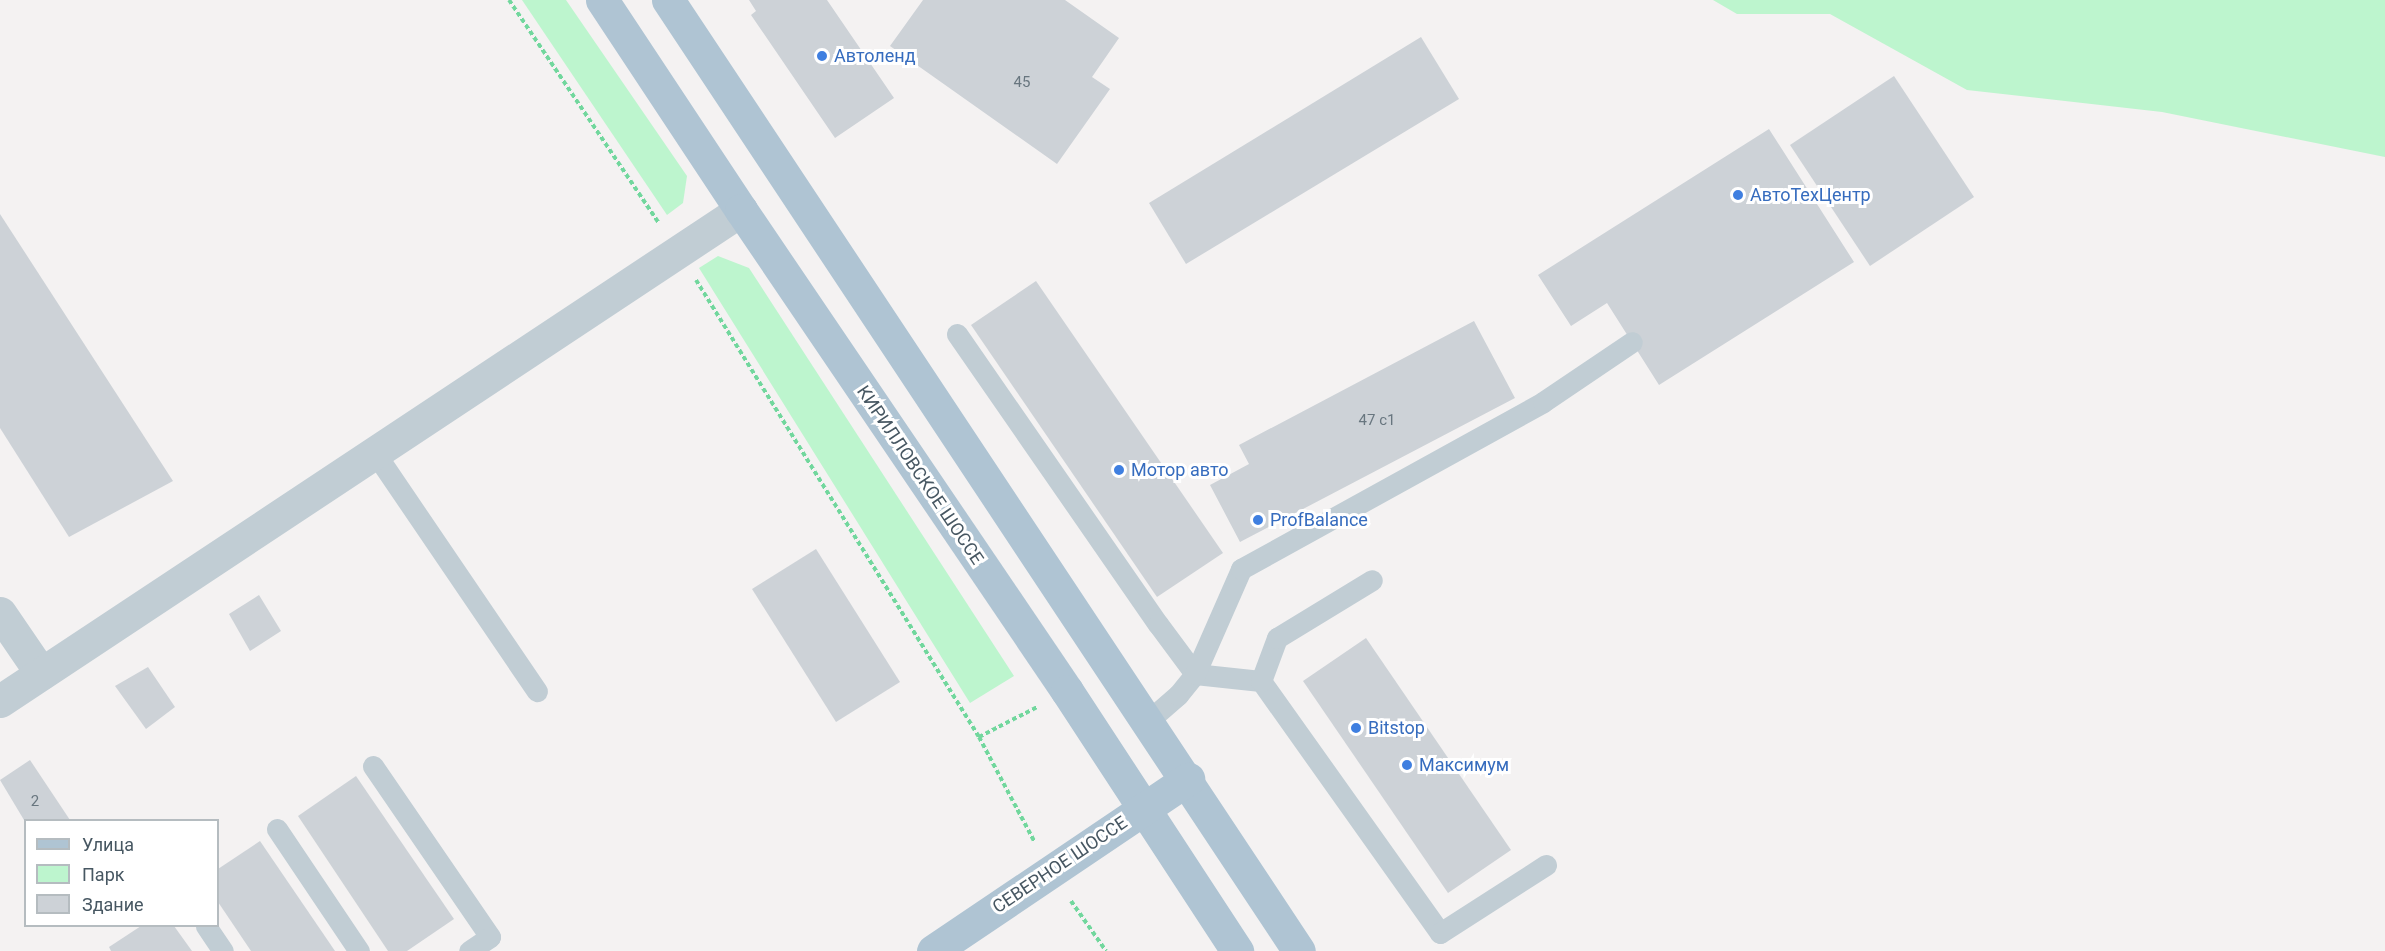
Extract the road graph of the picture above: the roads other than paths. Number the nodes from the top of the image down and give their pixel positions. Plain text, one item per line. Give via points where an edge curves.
1 (602, 0) edge
2 (668, 0) edge
3 (741, 210) junction
4 (957, 334) dead end
5 (1632, 342) dead end
6 (375, 453) junction
7 (1372, 580) dead end
8 (0, 613) edge
9 (41, 673) junction
10 (1195, 674) junction
11 (1261, 681) junction
12 (537, 691) dead end
13 (0, 701) edge
14 (1148, 721) junction
15 (373, 766) dead end
16 (1188, 779) junction
17 (1143, 809) junction
18 (277, 829) dead end
19 (1546, 865) dead end
20 (207, 927) edge
21 (223, 951) edge
22 (359, 951) edge
23 (469, 951) edge
24 (933, 951) edge
25 (1237, 951) edge
26 (1299, 951) edge

1 - 3 main road, КИРИЛЛОВСКОЕ ШОССЕ
2 - 14 main road
3 - 6 street
3 - 17 main road, КИРИЛЛОВСКОЕ ШОССЕ
4 - 10 lane
5 - 10 lane via 1543,402 1241,569
6 - 9 street
6 - 12 lane
7 - 11 lane via 1277,638
8 - 9 street
9 - 13 street
10 - 11 lane
10 - 14 lane
11 - 19 lane via 1440,933
14 - 16 main road
15 - 23 lane via 490,937
16 - 17 main road, СЕВЕРНОЕ ШОССЕ
16 - 26 main road
17 - 24 main road, СЕВЕРНОЕ ШОССЕ
17 - 25 main road, КИРИЛЛОВСКОЕ ШОССЕ
18 - 22 lane
20 - 21 lane

